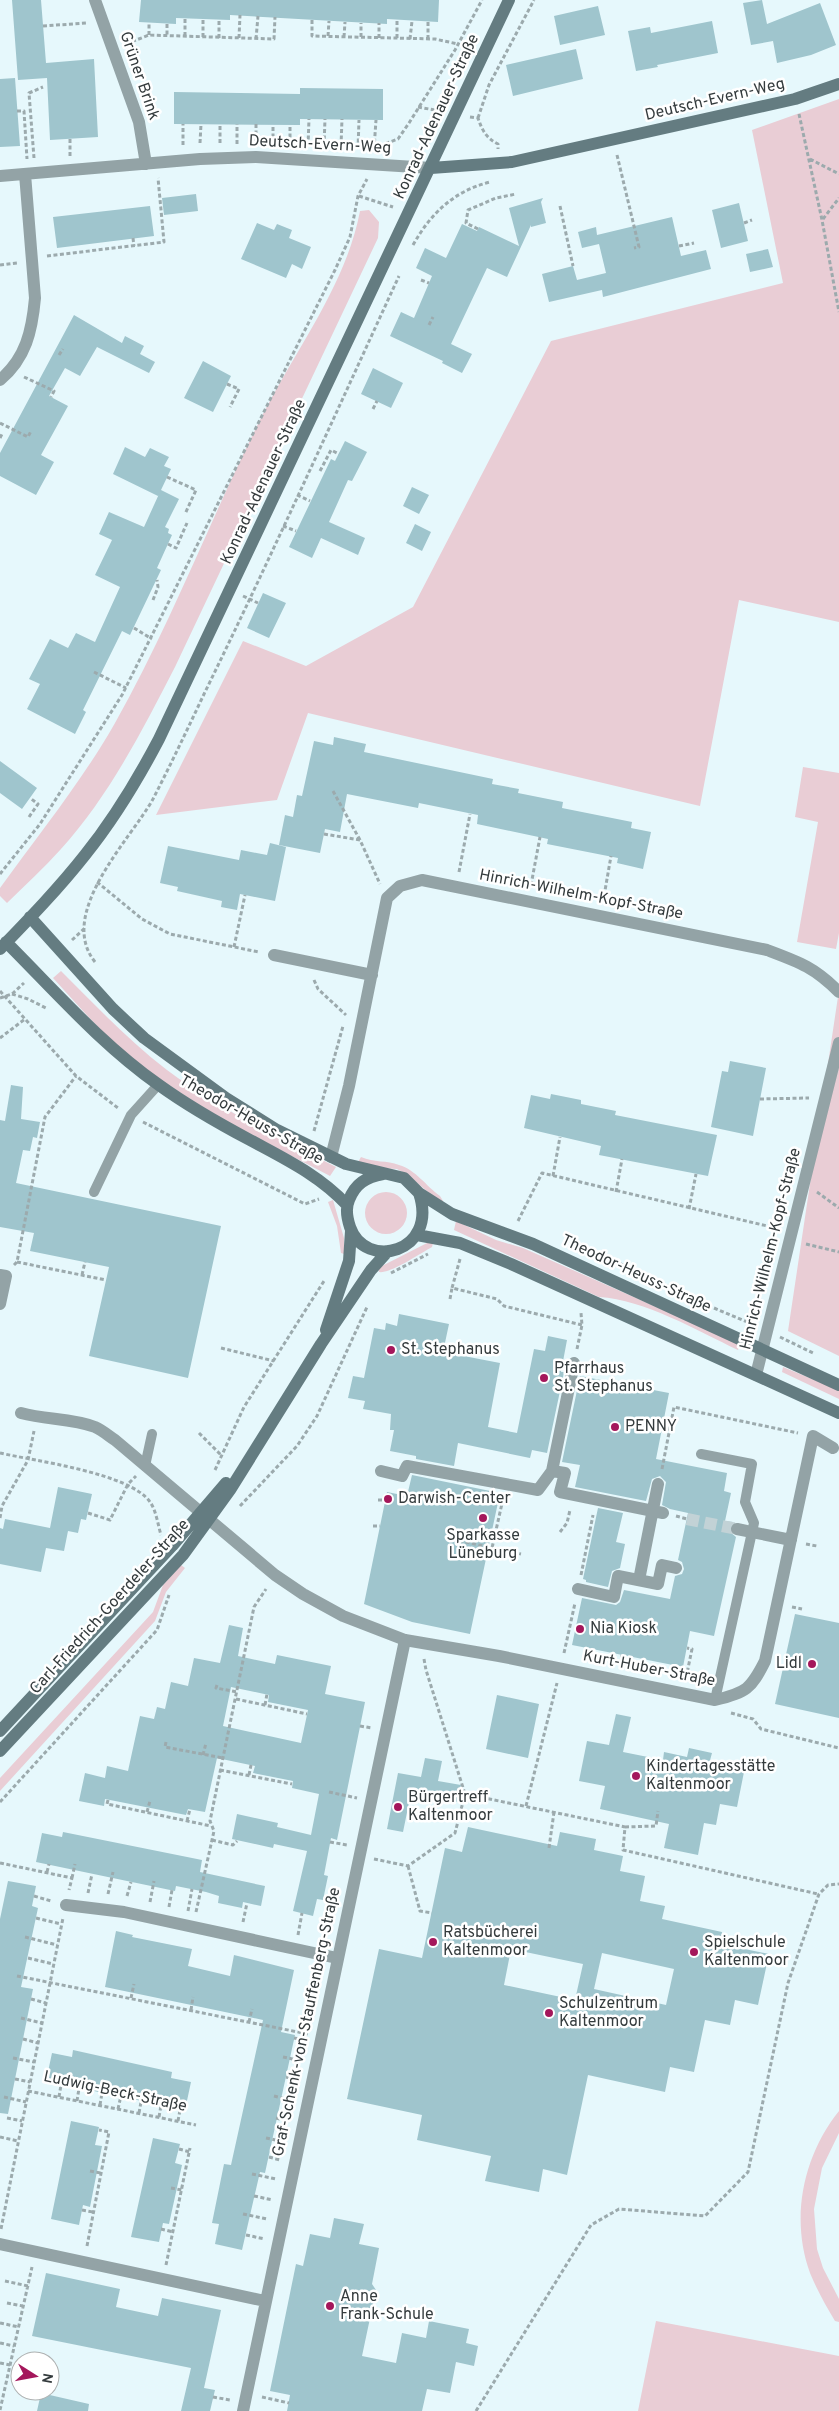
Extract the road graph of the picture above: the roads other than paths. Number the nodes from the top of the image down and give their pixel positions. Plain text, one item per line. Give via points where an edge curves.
1 (95, 0) edge
2 (509, 0) edge
3 (839, 84) edge
4 (152, 163) junction
5 (432, 168) junction
6 (29, 174) junction
7 (0, 176) edge
8 (0, 380) edge
9 (30, 918) junction
10 (3, 945) edge
11 (274, 955) road end
12 (372, 975) junction
13 (839, 992) edge
14 (839, 1043) edge
15 (158, 1085) junction
16 (331, 1157) junction
17 (383, 1174) junction
18 (94, 1192) dead end
19 (419, 1193) junction
20 (347, 1204) junction
21 (351, 1231) junction
22 (417, 1235) junction
23 (388, 1252) junction
24 (3, 1275) edge
25 (0, 1304) edge
26 (321, 1344) junction
27 (763, 1350) junction
28 (574, 1363) road end
29 (756, 1376) junction
30 (839, 1386) edge
31 (839, 1413) edge
32 (21, 1414) dead end
33 (152, 1434) dead end
34 (833, 1448) dead end
35 (701, 1454) dead end
36 (145, 1466) junction
37 (381, 1471) dead end
38 (552, 1471) junction
39 (658, 1484) road end
40 (658, 1512) junction
41 (204, 1517) junction
42 (737, 1529) tunnel mouth
43 (752, 1532) junction
44 (791, 1540) junction
45 (676, 1568) dead end
46 (639, 1580) junction
47 (578, 1589) dead end
48 (404, 1640) junction
49 (716, 1700) junction
50 (0, 1731) edge
51 (0, 1751) edge
52 (66, 1905) road end
53 (338, 1958) junction
54 (0, 2244) edge
55 (265, 2301) junction
56 (242, 2411) edge

1 - 4 street, Grüner Brink
2 - 5 main road, Konrad-Adenauer-Straße
3 - 5 main road, Deutsch-Evern-Weg via 795,99 512,162
4 - 5 street, Deutsch-Evern-Weg via 256,158
4 - 6 street, Deutsch-Evern-Weg
5 - 9 main road, Konrad-Adenauer-Straße via 136,782 87,854
6 - 7 street, Deutsch-Evern-Weg
6 - 8 street via 36,298 34,318 29,339 11,371
9 - 10 main road, Konrad-Adenauer-Straße
9 - 16 main road, Theodor-Heuss-Straße via 113,1009 144,1038 226,1098 277,1130
10 - 15 main road, Theodor-Heuss-Straße
11 - 12 street
12 - 13 street, Hinrich-Wilhelm-Kopf-Straße via 387,898 400,886 422,880 767,950 822,975
12 - 16 street
14 - 27 street, Hinrich-Wilhelm-Kopf-Straße
15 - 18 lane via 131,1116
15 - 20 main road, Theodor-Heuss-Straße via 212,1120 310,1173 330,1186
16 - 17 main road, Theodor-Heuss-Straße
17 - 19 main road, Theodor-Heuss-Straße via 404,1178
17 - 20 main road via 371,1176 360,1183
19 - 22 main road via 424,1207 423,1222
19 - 27 main road, Theodor-Heuss-Straße via 452,1214 533,1244
20 - 21 main road
21 - 23 main road via 367,1247
21 - 26 main road, Carl-Friedrich-Goerdeler-Straße via 349,1261
22 - 23 main road via 399,1249
22 - 29 main road via 468,1246
23 - 26 main road, Carl-Friedrich-Goerdeler-Straße via 371,1270
24 - 25 street
26 - 41 main road, Carl-Friedrich-Goerdeler-Straße via 230,1490
27 - 29 street, Hinrich-Wilhelm-Kopf-Straße
27 - 30 main road, Theodor-Heuss-Straße
28 - 38 street
29 - 31 main road
32 - 36 street, Kurt-Huber-Straße via 96,1428
33 - 36 lane
34 - 44 street, Kurt-Huber-Straße via 813,1436
35 - 43 lane via 752,1464 745,1502 754,1523
36 - 41 street, Kurt-Huber-Straße
37 - 38 street via 402,1476 407,1466 538,1490
38 - 40 street via 565,1473 560,1492
39 - 40 street
40 - 46 street
41 - 48 street, Kurt-Huber-Straße via 275,1575 304,1594 343,1616
41 - 50 main road, Carl-Friedrich-Goerdeler-Straße
41 - 51 main road, Carl-Friedrich-Goerdeler-Straße via 183,1555
42 - 43 street
43 - 44 street
43 - 49 lane
44 - 49 street, Kurt-Huber-Straße via 765,1661 756,1680 740,1694
45 - 46 street via 662,1565 658,1584
46 - 47 street via 618,1576 614,1596
48 - 49 street, Kurt-Huber-Straße
48 - 53 street, Graf-Schenk-von-Stauffenberg-Straße
52 - 53 street via 148,1917
53 - 55 street, Graf-Schenk-von-Stauffenberg-Straße
54 - 55 street
55 - 56 street, Graf-Schenk-von-Stauffenberg-Straße

